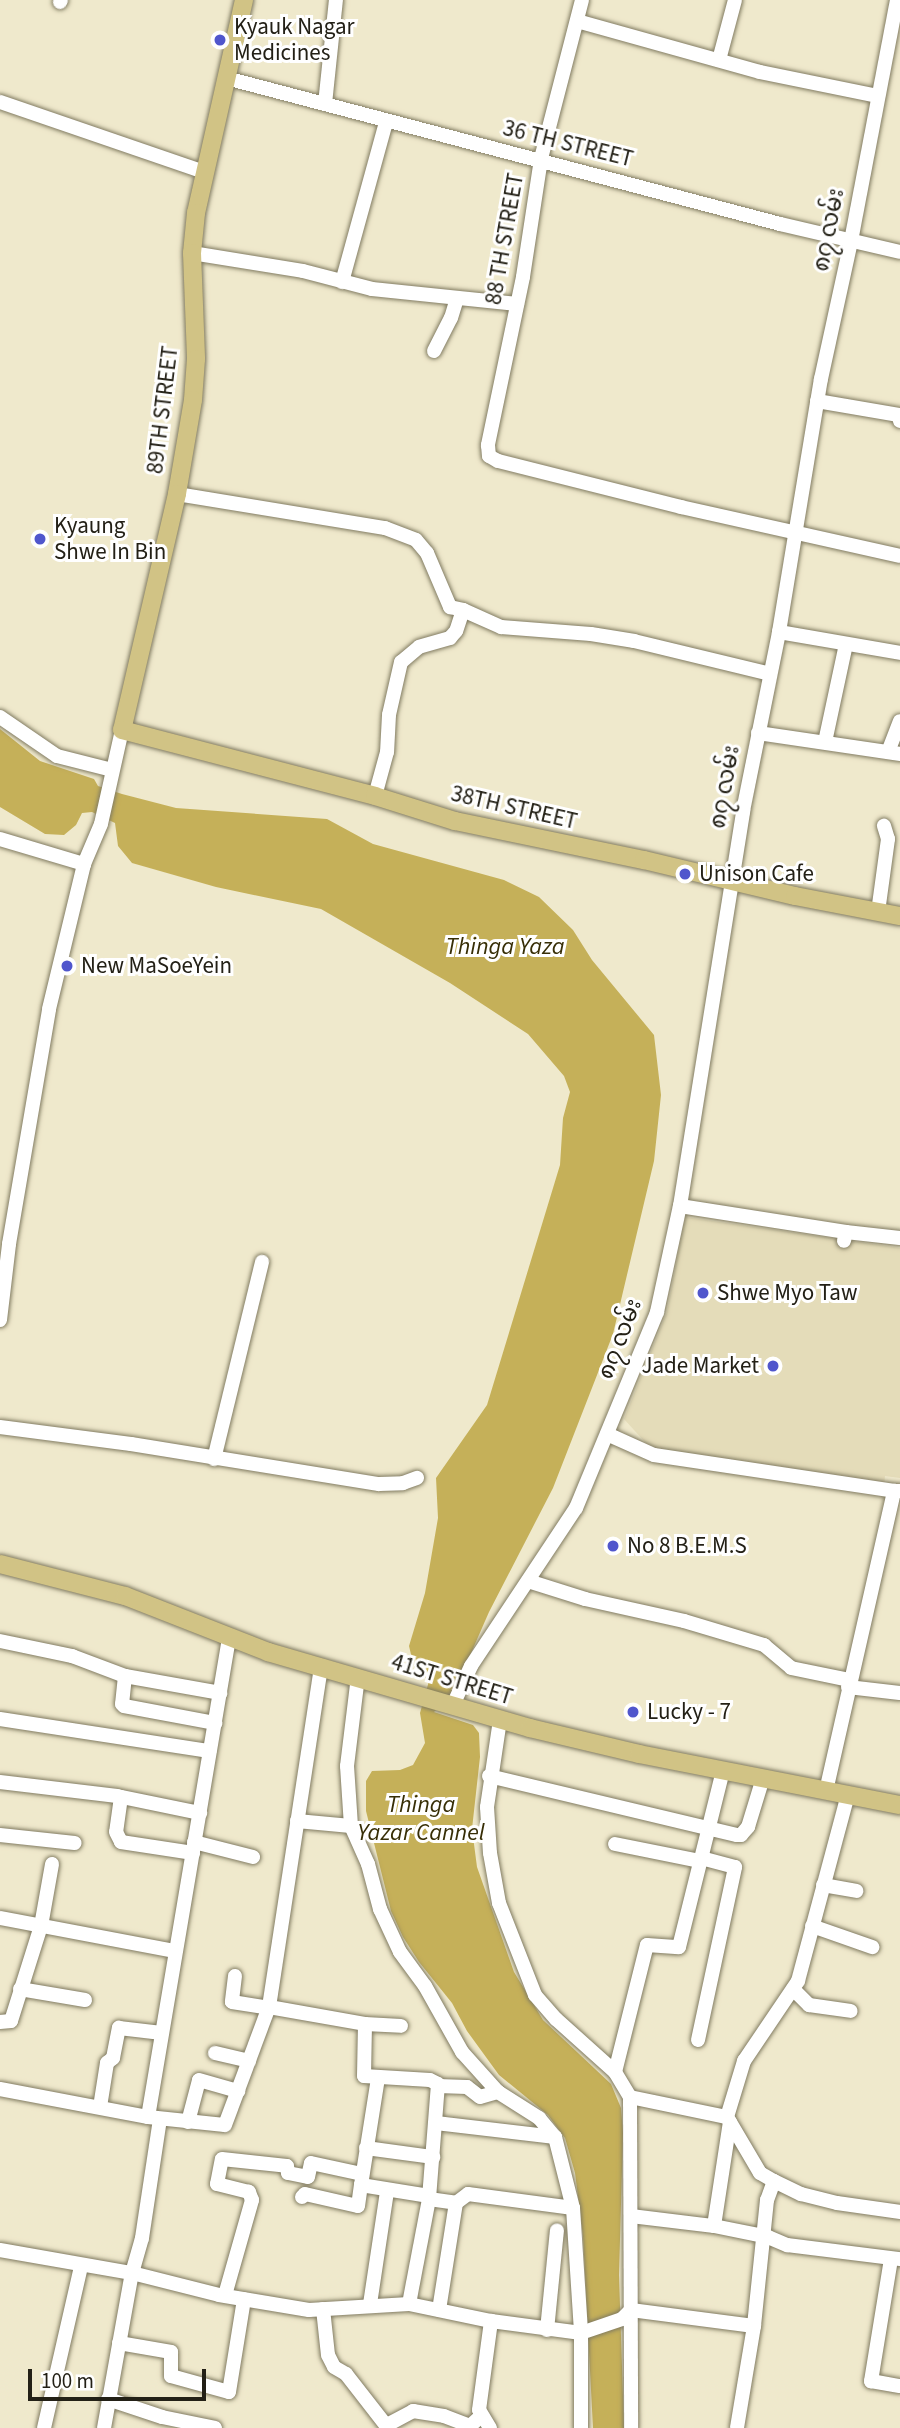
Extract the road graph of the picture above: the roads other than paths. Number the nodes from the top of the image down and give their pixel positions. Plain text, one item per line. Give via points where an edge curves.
1 (244, 0) edge
2 (336, 0) edge
3 (581, 0) edge
4 (735, 0) edge
5 (897, 0) edge
6 (577, 20) junction
7 (719, 61) junction
8 (226, 78) junction
9 (878, 96) junction
10 (0, 102) edge
11 (325, 104) junction
12 (386, 122) junction
13 (541, 159) junction
14 (205, 172) junction
15 (851, 241) junction
16 (900, 252) edge
17 (192, 253) junction
18 (342, 282) junction
19 (457, 298) junction
20 (517, 304) junction
21 (434, 351) dead end
22 (817, 401) junction
23 (900, 416) edge
24 (177, 494) junction
25 (795, 531) junction
26 (900, 556) edge
27 (463, 610) junction
28 (779, 632) junction
29 (846, 644) junction
30 (900, 653) edge
31 (771, 674) junction
32 (0, 717) edge
33 (900, 721) edge
34 (122, 730) junction
35 (758, 733) junction
36 (825, 742) junction
37 (894, 753) edge
38 (110, 776) junction
39 (375, 796) junction
40 (884, 827) dead end
41 (0, 839) edge
42 (84, 864) junction
43 (732, 880) junction
44 (878, 912) junction
45 (900, 916) edge
46 (680, 1206) junction
47 (900, 1238) edge
48 (262, 1262) dead end
49 (3, 1276) edge
50 (0, 1320) edge
51 (0, 1427) edge
52 (607, 1434) junction
53 (214, 1459) junction
54 (418, 1478) dead end
55 (897, 1491) edge
56 (0, 1563) edge
57 (528, 1581) junction
58 (229, 1637) junction
59 (0, 1641) edge
60 (321, 1666) junction
61 (125, 1676) junction
62 (358, 1677) junction
63 (849, 1683) junction
64 (220, 1693) junction
65 (900, 1693) edge
66 (452, 1705) junction
67 (0, 1719) edge
68 (500, 1720) junction
69 (215, 1723) junction
70 (210, 1751) junction
71 (723, 1770) junction
72 (489, 1776) junction
73 (763, 1778) junction
74 (0, 1782) edge
75 (826, 1791) junction
76 (848, 1795) junction
77 (121, 1797) junction
78 (900, 1805) edge
79 (200, 1813) junction
80 (297, 1821) junction
81 (351, 1826) junction
82 (708, 1829) junction
83 (0, 1835) edge
84 (75, 1843) dead end
85 (615, 1844) dead end
86 (193, 1847) junction
87 (253, 1857) dead end
88 (700, 1860) junction
89 (52, 1864) dead end
90 (823, 1885) junction
91 (856, 1891) dead end
92 (0, 1918) edge
93 (41, 1926) junction
94 (812, 1926) junction
95 (872, 1947) dead end
96 (175, 1951) junction
97 (236, 1976) dead end
98 (20, 1989) junction
99 (793, 1989) junction
100 (85, 2000) dead end
101 (268, 2008) junction
102 (851, 2011) dead end
103 (0, 2022) edge
104 (365, 2024) junction
105 (401, 2026) dead end
106 (162, 2033) junction
107 (698, 2040) dead end
108 (215, 2053) dead end
109 (249, 2061) junction
110 (615, 2072) junction
111 (378, 2078) junction
112 (438, 2086) junction
113 (0, 2089) edge
114 (238, 2091) junction
115 (498, 2092) junction
116 (630, 2097) junction
117 (100, 2107) junction
118 (154, 2118) junction
119 (728, 2120) junction
120 (188, 2122) junction
121 (436, 2123) junction
122 (555, 2137) junction
123 (366, 2148) junction
124 (433, 2157) junction
125 (361, 2180) junction
126 (774, 2181) junction
127 (387, 2191) junction
128 (302, 2197) dead end
129 (429, 2197) junction
130 (456, 2203) junction
131 (573, 2208) junction
132 (900, 2212) edge
133 (631, 2216) junction
134 (714, 2226) junction
135 (556, 2230) dead end
136 (766, 2237) junction
137 (0, 2250) edge
138 (896, 2259) edge
139 (81, 2266) junction
140 (132, 2273) junction
141 (225, 2295) junction
142 (244, 2299) junction
143 (370, 2304) junction
144 (409, 2304) junction
145 (323, 2309) junction
146 (439, 2310) junction
147 (627, 2314) junction
148 (491, 2321) junction
149 (754, 2326) junction
150 (547, 2330) junction
151 (584, 2333) junction
152 (119, 2343) junction
153 (900, 2386) edge
154 (108, 2399) junction
155 (154, 2421) edge
156 (486, 2422) edge
157 (388, 2426) edge
158 (44, 2428) edge
159 (104, 2428) edge
160 (215, 2428) edge
161 (581, 2428) edge
162 (631, 2428) edge
163 (737, 2428) edge

1 - 8 main road, 89TH STREET
2 - 11 street
3 - 6 street, 88 TH STREET
4 - 7 street
5 - 9 street, ၈၇ လမ်း
6 - 7 street
6 - 13 street, 88 TH STREET
7 - 9 street
8 - 11 street, 36 TH STREET
8 - 14 main road, 89TH STREET
9 - 15 street, ၈၇ လမ်း
10 - 14 street
11 - 12 street, 36 TH STREET
12 - 13 street, 36 TH STREET
12 - 18 street
13 - 15 street, 36 TH STREET
13 - 20 street, 88 TH STREET
14 - 17 main road, 89TH STREET
15 - 16 street, 36 TH STREET
15 - 22 street, ၈၇ လမ်း
17 - 18 street
17 - 24 main road, 89TH STREET via 195,379
18 - 19 street
19 - 20 street
19 - 21 street
20 - 25 street, 88 TH STREET via 489,456 681,507
22 - 23 street
22 - 25 street, ၈၇ လမ်း
24 - 27 street via 364,523 407,536 427,553 450,607
24 - 34 main road, 89TH STREET
25 - 26 street
25 - 28 street, ၈၇ လမ်း
27 - 31 street via 501,627 634,641
27 - 39 street via 450,638 419,647 401,662
28 - 29 street
28 - 31 street, ၈၇ လမ်း
29 - 30 street
29 - 36 street
31 - 35 street, ၈၇ လမ်း
32 - 38 street via 57,757
33 - 37 street
34 - 38 street, 89TH STREET
34 - 39 main road, 38TH STREET
35 - 36 street
35 - 43 street, ၈၇ လမ်း
36 - 37 street
38 - 42 street, 89TH STREET via 101,824
39 - 43 main road, 38TH STREET via 455,821
40 - 44 street via 888,839
41 - 42 street
42 - 49 street, 89TH STREET via 49,1009
43 - 44 main road, 38TH STREET
43 - 46 street, ၈၇ လမ်း
44 - 45 main road, 38TH STREET
46 - 47 street via 845,1236
46 - 52 street, ၈၇ လမ်း via 657,1312
48 - 53 street
49 - 50 street, 89TH STREET
51 - 53 street
52 - 55 street via 654,1455
52 - 57 street, ၈၇ လမ်း via 576,1508
53 - 54 street via 379,1484
55 - 63 street
56 - 58 main road, 41ST STREET via 125,1596
57 - 63 street via 764,1645 791,1668
57 - 66 street, ၈၇ လမ်း via 471,1666
58 - 60 main road, 41ST STREET
58 - 64 street
59 - 61 street via 72,1656
60 - 62 main road, 41ST STREET
60 - 80 street
61 - 64 street
61 - 69 street via 124,1706
62 - 66 main road, 41ST STREET
62 - 81 street via 347,1766
63 - 65 street
63 - 75 street
64 - 69 street
66 - 68 main road, 41ST STREET
67 - 70 street
68 - 71 main road, 41ST STREET
68 - 72 street
69 - 70 street
70 - 79 street
71 - 73 main road, 41ST STREET
71 - 82 street
72 - 82 street
72 - 110 street via 489,1853 499,1903 535,1995
73 - 75 main road, 41ST STREET
73 - 82 street via 745,1832 737,1835
74 - 77 street
75 - 76 main road, 41ST STREET
76 - 78 main road, 41ST STREET
76 - 90 street
77 - 79 street
77 - 86 street via 117,1838 121,1842
79 - 86 street
80 - 81 street
80 - 101 street
81 - 115 street via 400,1952 463,2052
82 - 88 street
83 - 84 street
85 - 88 street
86 - 87 street
86 - 96 street
88 - 107 street via 735,1867
88 - 110 street via 678,1947 648,1945 645,1950
89 - 93 street
90 - 91 street
90 - 94 street
92 - 93 street
93 - 96 street
93 - 98 street
94 - 95 street
94 - 99 street
96 - 106 street
97 - 101 street via 232,2003
98 - 100 street
98 - 103 street via 11,2022
99 - 102 street via 808,2005
99 - 119 street via 744,2061
101 - 104 street
101 - 109 street
104 - 105 street
104 - 111 street via 363,2075
106 - 117 street via 119,2028
106 - 118 street
108 - 109 street
109 - 114 street
110 - 116 street
111 - 112 street via 430,2080
111 - 123 street
112 - 115 street via 467,2087 480,2096
112 - 121 street
113 - 117 street
114 - 120 street via 225,2125
114 - 120 street via 199,2080
115 - 122 street via 539,2118
116 - 119 street
116 - 133 street
117 - 118 street
118 - 120 street
118 - 140 street via 142,2238
119 - 126 street via 760,2173
119 - 134 street
121 - 122 street
121 - 124 street
122 - 131 street
123 - 124 street
123 - 125 street
124 - 129 street
125 - 127 street
125 - 128 street via 358,2206
125 - 141 street via 311,2163 308,2177 288,2173 287,2166 222,2159 217,2184 249,2192 252,2200
126 - 132 street via 837,2203
126 - 136 street via 767,2200
127 - 129 street
127 - 143 street
129 - 130 street
129 - 144 street
130 - 131 street via 468,2194
130 - 146 street
131 - 151 street
133 - 134 street
133 - 147 street
134 - 136 street
135 - 150 street
136 - 138 street via 786,2245
136 - 149 street
137 - 139 street
138 - 153 street via 872,2381
139 - 140 street
139 - 158 street
140 - 141 street
140 - 152 street
141 - 142 street
142 - 145 street
142 - 152 street via 229,2392 171,2375 171,2352
143 - 144 street
143 - 145 street
144 - 146 street
145 - 157 street via 328,2355 334,2367 346,2374
146 - 148 street
147 - 149 street
147 - 151 street
147 - 162 street
148 - 150 street
148 - 156 street via 479,2396
149 - 163 street
150 - 151 street
151 - 161 street
152 - 154 street
154 - 155 street
154 - 159 street
155 - 160 street
156 - 157 street via 470,2426 444,2416 413,2412

